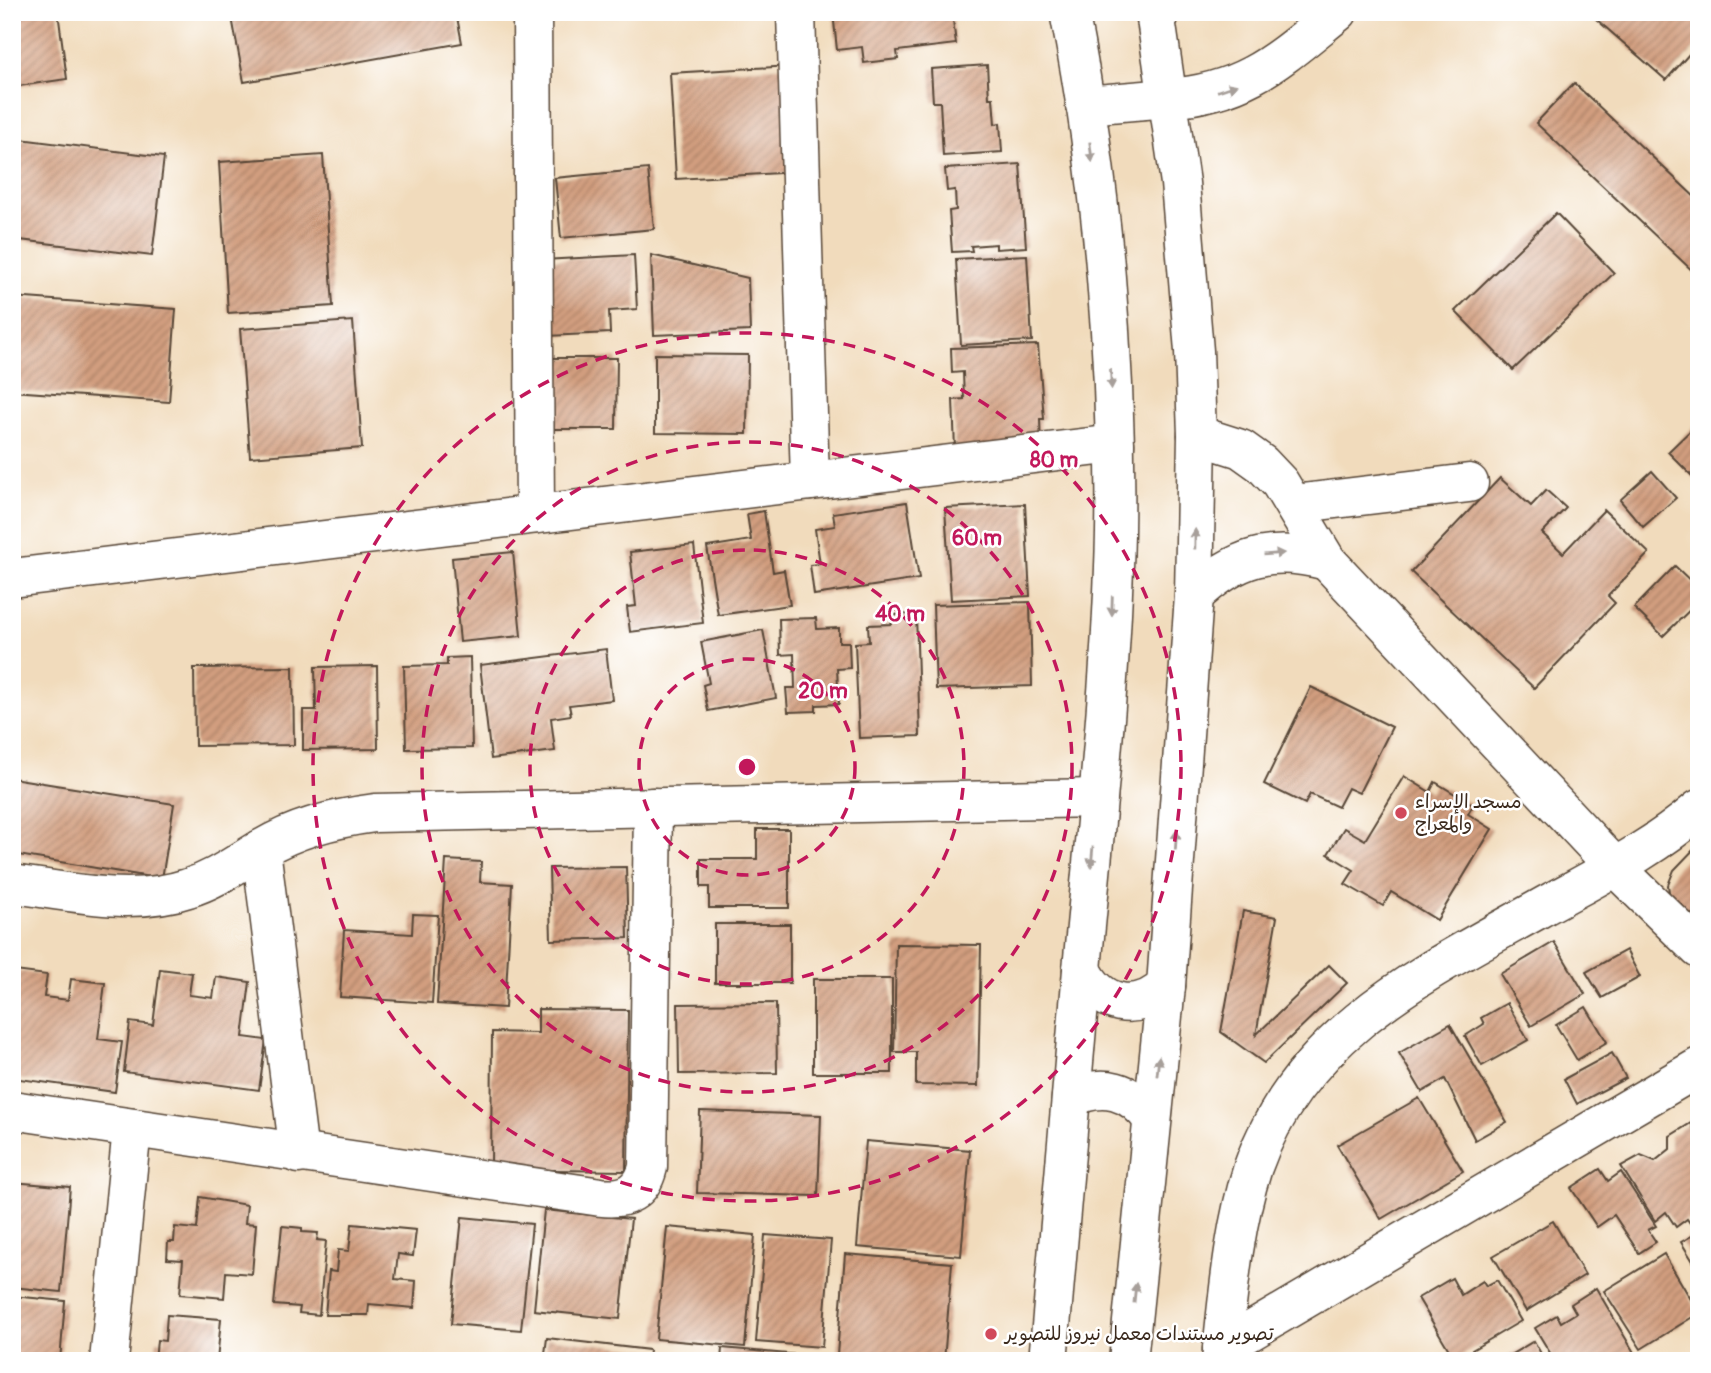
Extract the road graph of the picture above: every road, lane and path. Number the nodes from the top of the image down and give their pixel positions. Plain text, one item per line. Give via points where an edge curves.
1 (532, 12) edge
2 (796, 12) edge
3 (1069, 12) edge
4 (1155, 12) edge
5 (1338, 12) edge
6 (1169, 98) junction
7 (1085, 105) junction
8 (1197, 435) junction
9 (1115, 444) junction
10 (810, 481) junction
11 (1469, 483) dead end
12 (1294, 504) junction
13 (535, 514) junction
14 (1327, 561) junction
15 (12, 578) edge
16 (1194, 596) junction
17 (1098, 797) junction
18 (653, 807) junction
19 (1699, 809) edge
20 (261, 849) junction
21 (1615, 867) junction
22 (12, 884) edge
23 (1699, 949) edge
24 (1082, 970) junction
25 (1166, 986) junction
26 (1699, 1066) edge
27 (1071, 1098) junction
28 (12, 1110) edge
29 (1152, 1119) junction
30 (132, 1128) junction
31 (299, 1154) junction
32 (1222, 1354) edge
33 (109, 1361) edge
34 (1048, 1361) edge
35 (1128, 1361) edge

1 - 13 main road
2 - 10 main road
3 - 7 main road
4 - 6 main road
6 -> 5 main road via 1197,96 1240,83 1278,60
6 - 7 main road
6 - 8 main road via 1194,351
7 -> 9 main road via 1108,320
8 - 12 main road via 1241,449 1262,464
16 -> 8 main road
9 - 10 main road
9 -> 17 main road via 1112,621
10 - 13 main road
11 - 12 main road
12 - 14 main road
13 - 15 main road
16 -> 14 main road via 1233,565 1255,556 1279,553
14 - 21 main road
25 -> 16 main road
17 - 18 main road
17 -> 24 main road
18 - 20 main road via 375,813 316,825
18 - 31 main road via 648,1167 638,1189 611,1198
19 - 21 main road via 1675,830
20 - 22 main road via 212,880 156,895 127,897
20 - 31 main road
21 - 23 main road
21 - 32 main road via 1409,981 1348,1028 1321,1056 1294,1090 1254,1166 1239,1221
24 - 25 main road via 1089,983 1113,1001 1142,1002
24 - 27 main road
29 -> 25 main road
26 - 32 main road
27 - 29 main road via 1085,1091 1116,1090 1143,1106
27 - 34 main road
28 - 30 main road
35 -> 29 main road
30 - 31 main road
30 - 33 main road

